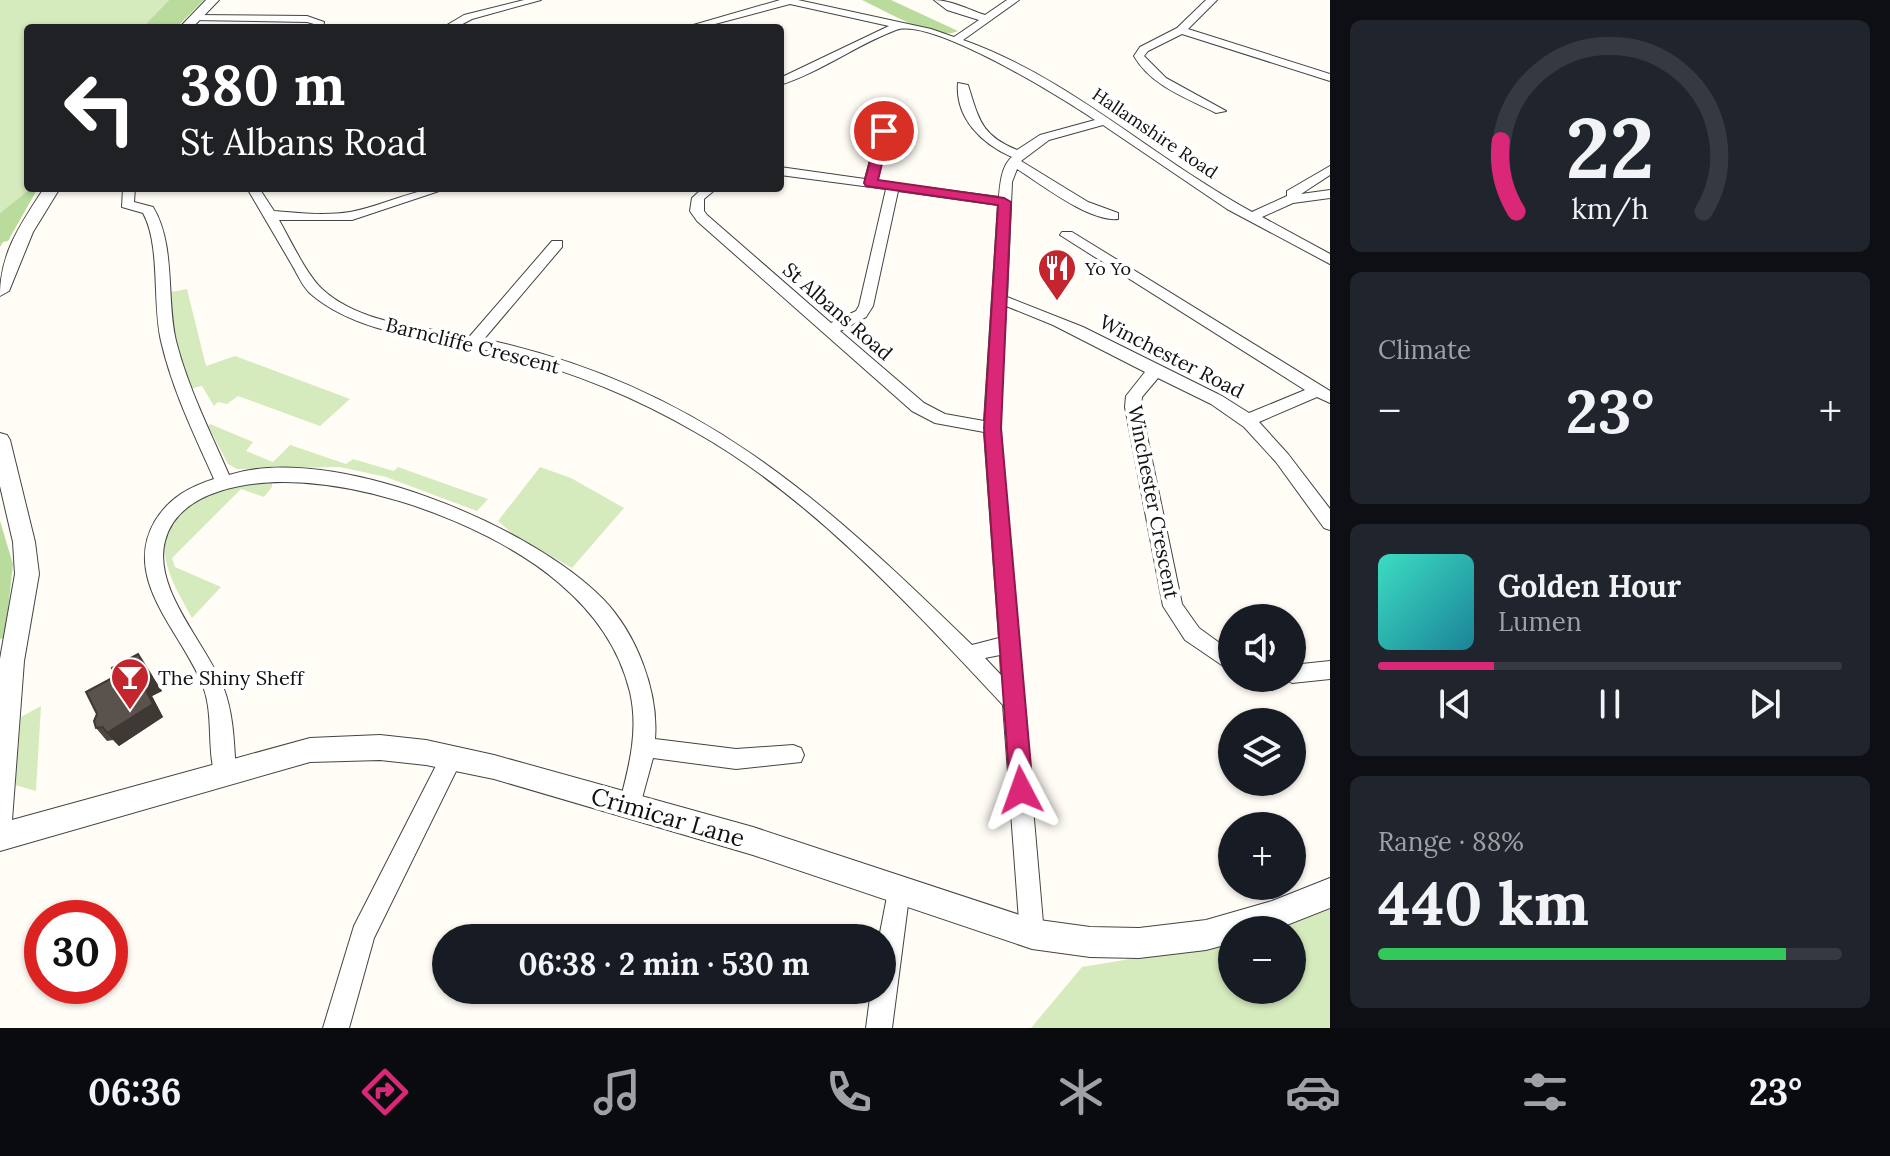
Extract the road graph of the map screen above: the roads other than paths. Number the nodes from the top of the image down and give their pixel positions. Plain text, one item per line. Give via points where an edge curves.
1 (213, 0) edge
2 (536, 0) edge
3 (939, 0) edge
4 (1014, 0) edge
5 (1212, 0) edge
6 (787, 1) edge
7 (195, 18) junction
8 (250, 19) junction
9 (987, 19) junction
10 (189, 24) edge
11 (245, 24) edge
12 (319, 24) edge
13 (455, 24) edge
14 (703, 24) edge
15 (899, 25) junction
16 (1181, 30) junction
17 (957, 39) junction
18 (1330, 78) edge
19 (784, 80) edge
20 (959, 90) dead end
21 (1220, 111) dead end
22 (1105, 121) junction
23 (884, 131) dead end
24 (1016, 158) junction
25 (1330, 170) edge
26 (784, 172) edge
27 (870, 183) junction
28 (893, 186) junction
29 (1308, 190) junction
30 (50, 192) edge
31 (128, 192) edge
32 (255, 192) edge
33 (429, 192) edge
34 (706, 192) edge
35 (1330, 194) edge
36 (1004, 202) junction
37 (268, 215) junction
38 (1113, 216) dead end
39 (1252, 217) junction
40 (1067, 235) dead end
41 (557, 244) dead end
42 (1330, 260) edge
43 (0, 291) edge
44 (998, 299) junction
45 (829, 330) junction
46 (473, 342) junction
47 (1155, 371) junction
48 (1324, 394) edge
49 (1247, 420) junction
50 (992, 428) junction
51 (0, 440) edge
52 (223, 481) junction
53 (1330, 523) edge
54 (1010, 644) junction
55 (1218, 653) edge
56 (968, 654) junction
57 (1330, 670) edge
58 (1306, 673) edge
59 (1015, 703) junction
60 (644, 747) junction
61 (793, 755) dead end
62 (452, 757) junction
63 (225, 773) junction
64 (630, 805) junction
65 (0, 816) edge
66 (0, 837) edge
67 (898, 889) junction
68 (1330, 893) edge
69 (1032, 934) junction
70 (336, 1028) edge
71 (879, 1028) edge

1 - 7 street
2 - 13 street
3 - 9 street
4 - 9 street
5 - 16 street
6 - 14 street
6 - 15 street, Hallamshire Road
7 - 8 street
7 - 10 street
8 - 11 street
8 - 12 street via 307,19
9 - 17 street
15 - 17 street, Hallamshire Road
15 - 19 street
16 - 18 street
16 - 21 street via 1144,49 1140,60 1154,75
17 - 22 street, Hallamshire Road via 1054,87
20 - 24 street via 980,136
22 - 24 street via 1053,134
22 - 39 street, Hallamshire Road
23 - 27 street
24 - 36 street via 1008,170
24 - 38 street via 1083,205
25 - 29 street
26 - 27 street
27 - 28 street
28 - 36 street
28 - 45 street via 866,306
29 - 35 street
29 - 39 street
30 - 43 street via 25,232
31 - 52 street via 127,204 148,210 157,227 170,349
32 - 37 street, Barncliffe Crescent
33 - 37 street via 352,216
34 - 45 street, St Albans Road via 698,198 702,218
36 - 44 street
37 - 46 street, Barncliffe Crescent via 314,290 327,301 388,326
39 - 42 street, Hallamshire Road
40 - 48 street
41 - 46 street
44 - 47 street, Winchester Road via 1030,309
44 - 50 street
45 - 50 street, St Albans Road via 930,415
46 - 56 street, Barncliffe Crescent via 603,380 721,438 817,509
47 - 49 street, Winchester Road
47 - 55 street, Winchester Crescent via 1134,396 1133,407 1170,593 1192,634
48 - 49 street
49 - 53 street, Winchester Road
50 - 54 street
51 - 65 street via 27,574 12,661
52 - 60 street via 266,475 338,478 434,507 534,555 582,591 611,624 641,695
52 - 63 street via 190,495 166,517 153,557 164,592 215,692
54 - 56 street
54 - 59 street
56 - 59 street, Barncliffe Crescent
57 - 58 street
59 - 69 street
60 - 61 street via 736,759
60 - 64 street
62 - 63 street, Crimicar Lane via 383,747 331,747
62 - 64 street, Crimicar Lane
62 - 70 street via 363,935
63 - 66 street, Crimicar Lane
64 - 67 street, Crimicar Lane
67 - 69 street, Crimicar Lane
67 - 71 street
68 - 69 street, Crimicar Lane via 1206,935 1139,943

